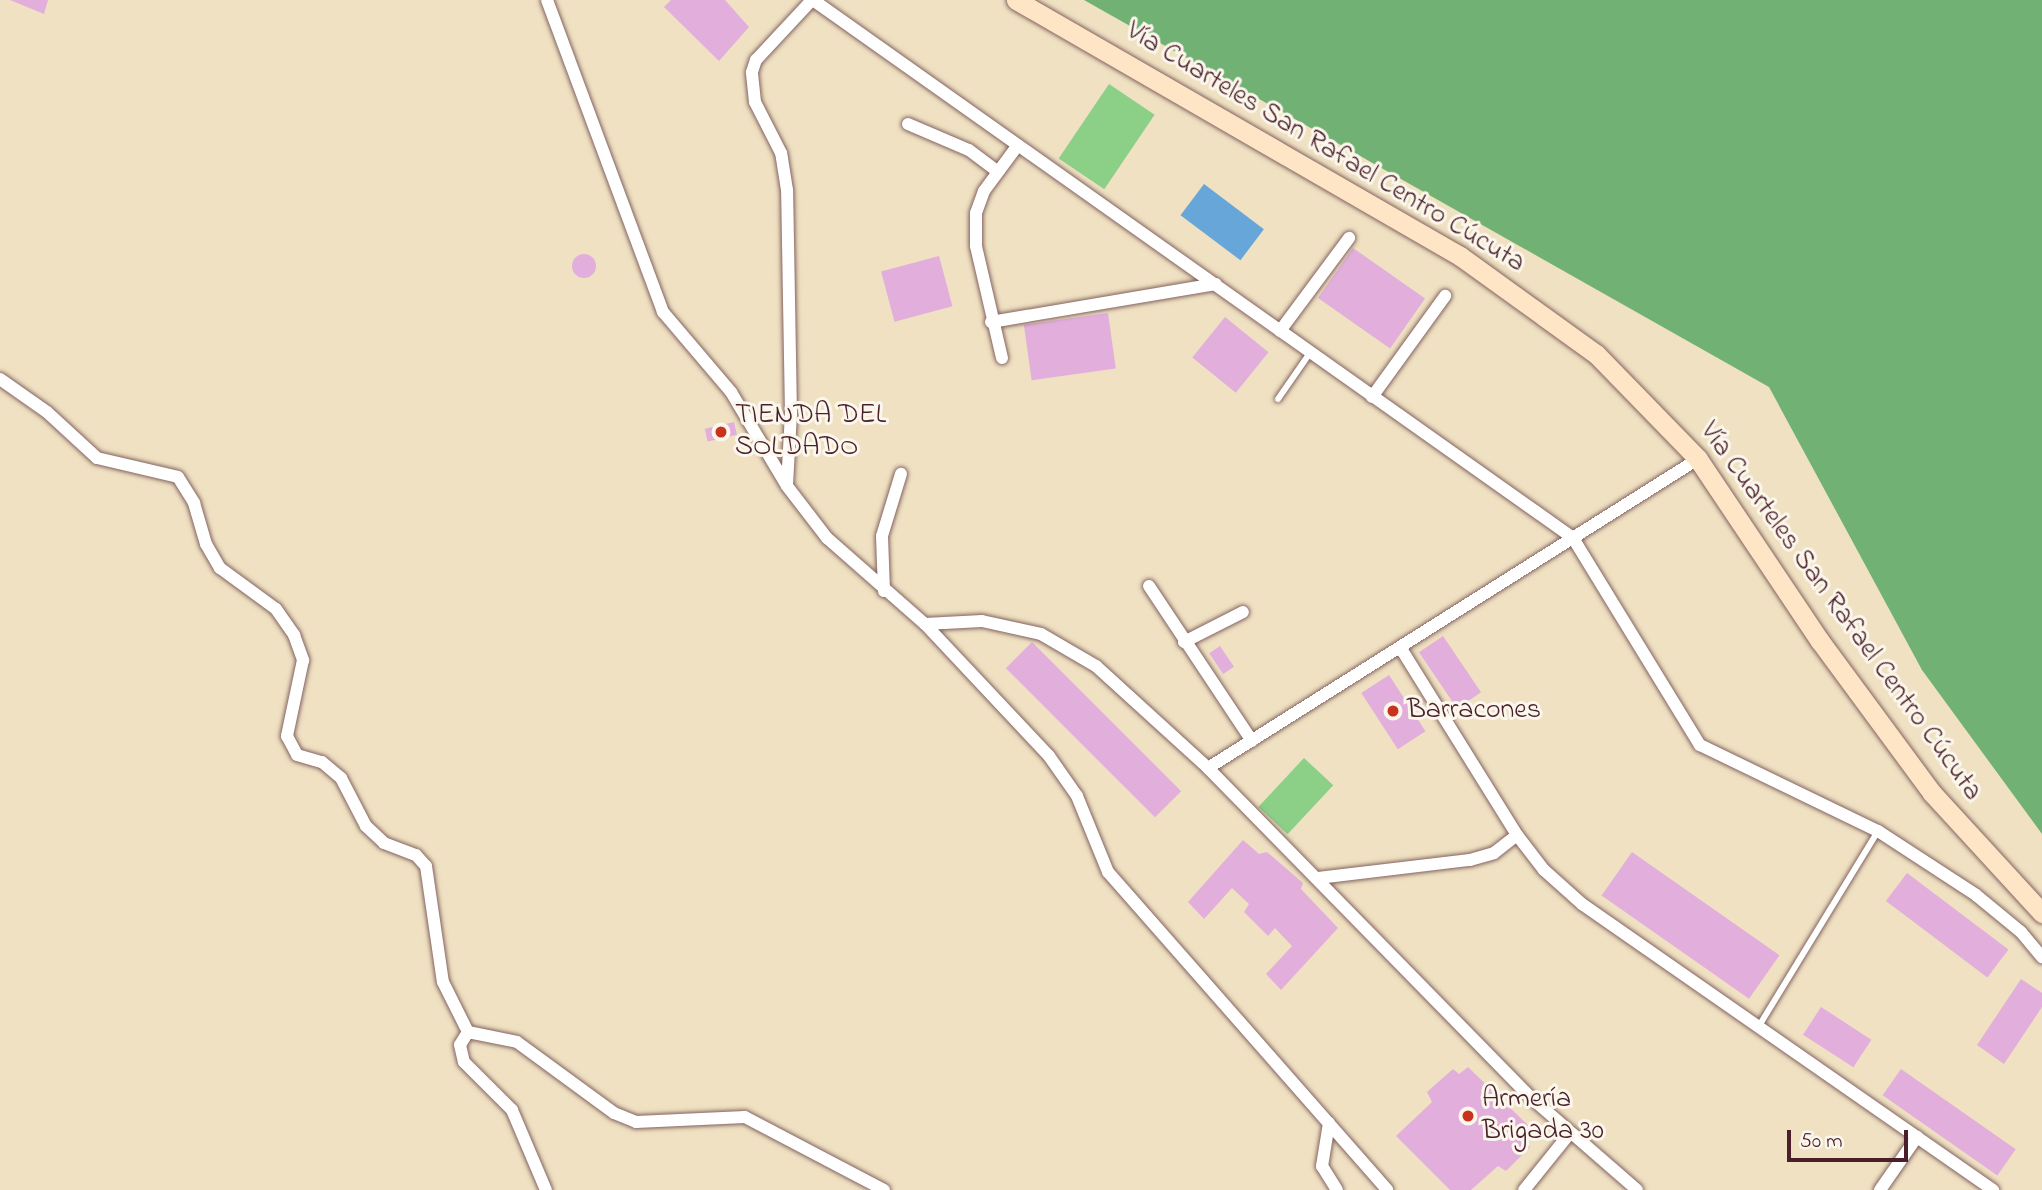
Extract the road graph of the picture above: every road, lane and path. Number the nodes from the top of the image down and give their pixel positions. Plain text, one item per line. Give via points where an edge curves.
1 (547, 0) edge
2 (813, 0) edge
3 (1016, 0) edge
4 (908, 124) dead end
5 (1018, 145) junction
6 (997, 171) junction
7 (1349, 238) dead end
8 (1216, 284) junction
9 (1445, 296) dead end
10 (991, 322) junction
11 (1280, 331) junction
12 (1310, 353) junction
13 (1002, 358) dead end
14 (0, 379) edge
15 (1372, 397) junction
16 (1279, 399) dead end
17 (1698, 459) junction
18 (901, 474) dead end
19 (787, 486) junction
20 (1573, 538) junction
21 (1149, 586) dead end
22 (884, 591) junction
23 (1243, 612) dead end
24 (925, 624) junction
25 (1184, 642) junction
26 (1400, 648) junction
27 (1252, 741) junction
28 (1208, 768) junction
29 (1878, 831) junction
30 (1517, 835) junction
31 (1318, 878) junction
32 (2042, 913) edge
33 (2042, 957) edge
34 (1759, 1027) junction
35 (468, 1032) junction
36 (1329, 1123) junction
37 (1570, 1133) junction
38 (1917, 1137) junction
39 (546, 1190) edge
40 (884, 1190) edge
41 (1337, 1190) edge
42 (1387, 1190) edge
43 (1524, 1190) edge
44 (1637, 1190) edge
45 (1880, 1190) edge
46 (1993, 1190) edge

1 - 19 street via 663,312 731,392
2 - 5 street
2 - 19 street via 757,60 752,72 755,102 781,153 787,190 791,414
3 - 17 main road, Vía Cuarteles San Rafael Centro Cúcuta via 1461,256 1596,354
4 - 6 street via 969,150
5 - 6 street
5 - 8 street
6 - 10 street via 976,213 976,247
7 - 11 street
8 - 10 street
8 - 11 street
9 - 15 street
10 - 13 street
11 - 12 street
12 - 15 street
12 - 16 lane
14 - 35 street via 47,412 97,458 177,477 194,503 206,544 220,568 276,609 294,635 303,660 287,736 297,755 323,762 341,778 375,835 416,855 426,866 443,982
15 - 20 street
17 - 20 street
17 - 32 main road, Vía Cuarteles San Rafael Centro Cúcuta via 1820,641 1932,793
18 - 22 street via 882,536
19 - 22 street via 827,538
20 - 26 street
20 - 29 street via 1700,745
21 - 25 street
22 - 24 street
23 - 25 street
24 - 28 street via 982,621 1041,634 1070,647
24 - 36 street via 1049,756 1077,796 1108,872
25 - 27 street
26 - 27 street
26 - 30 street
27 - 28 street
28 - 31 street
29 - 33 street via 1976,895 2021,932
29 - 34 lane
30 - 31 street via 1494,853 1470,860
30 - 34 street via 1544,870 1582,904
31 - 37 street via 1528,1096
34 - 38 street
35 - 39 street via 460,1045 464,1062 512,1110
35 - 40 street via 517,1042 614,1113 636,1122 745,1117
36 - 41 street via 1322,1166
36 - 42 street
37 - 43 street
37 - 44 street
38 - 45 street
38 - 46 street

